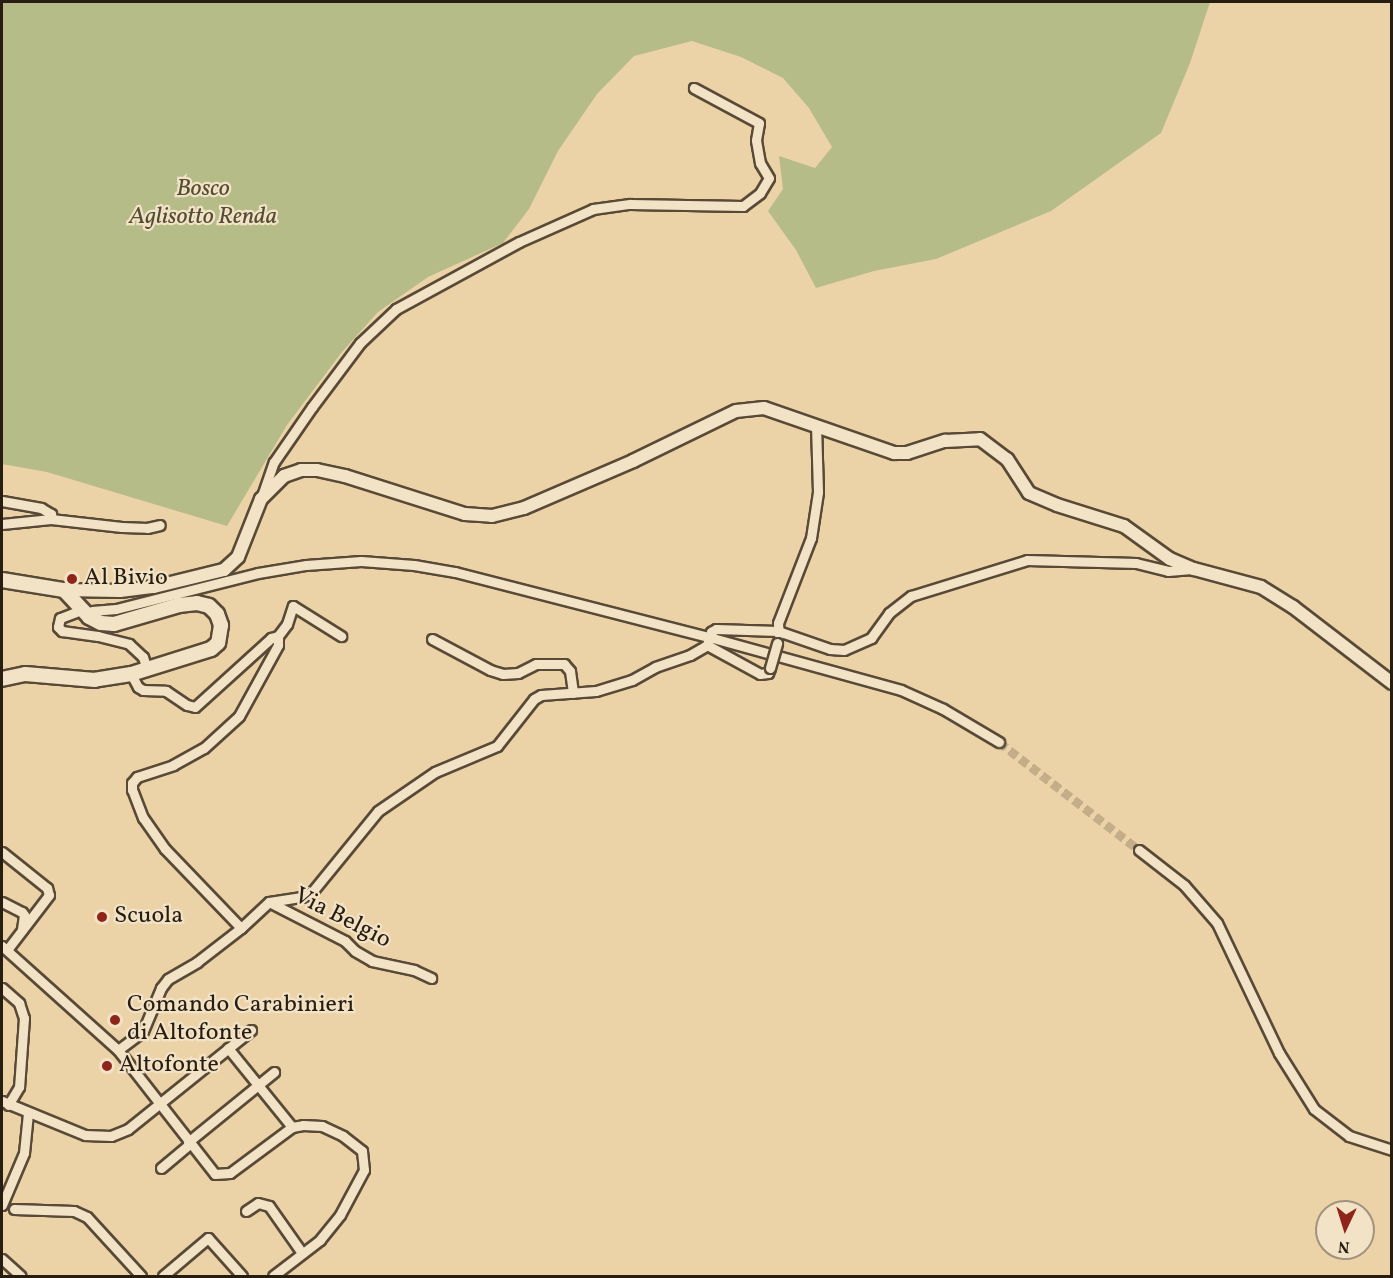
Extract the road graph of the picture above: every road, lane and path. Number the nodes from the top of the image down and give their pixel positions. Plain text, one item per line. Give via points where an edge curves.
1 (694, 88) dead end
2 (816, 425) junction
3 (261, 499) junction
4 (2, 501) edge
5 (51, 519) junction
6 (2, 524) edge
7 (160, 525) dead end
8 (1194, 569) junction
9 (2, 580) edge
10 (64, 590) junction
11 (92, 611) dead end
12 (76, 612) dead end
13 (778, 631) junction
14 (278, 636) junction
15 (341, 636) dead end
16 (432, 639) dead end
17 (708, 641) junction
18 (147, 669) junction
19 (131, 674) junction
20 (2, 679) edge
21 (1392, 683) edge
22 (573, 693) junction
23 (999, 742) tunnel mouth
24 (1139, 850) tunnel mouth
25 (2, 852) edge
26 (2, 902) edge
27 (269, 902) junction
28 (241, 928) junction
29 (22, 930) junction
30 (4, 948) edge
31 (431, 978) dead end
32 (2, 988) edge
33 (251, 1030) dead end
34 (228, 1048) junction
35 (118, 1050) junction
36 (274, 1072) dead end
37 (258, 1085) junction
38 (5, 1103) edge
39 (159, 1105) junction
40 (28, 1113) junction
41 (292, 1127) junction
42 (189, 1143) junction
43 (1392, 1150) edge
44 (161, 1168) dead end
45 (4, 1205) edge
46 (246, 1211) dead end
47 (302, 1253) junction
48 (2, 1258) edge
49 (21, 1276) edge
50 (141, 1276) edge
51 (163, 1276) edge
52 (242, 1276) edge
53 (273, 1276) edge

1 - 3 street via 759,123 756,140 760,163 769,178 760,194 743,206 630,204 593,209 519,242 396,309 360,343 312,407 274,462
2 - 3 street via 772,409 736,411 585,482 514,512 492,516 465,514 317,470 284,476
2 - 8 street via 894,453 945,441 980,439 1007,459 1029,493 1124,526 1170,559
2 - 13 street via 818,492 811,538
3 - 10 street via 241,551 224,570 154,587
4 - 5 street via 41,508 51,514
5 - 6 street
5 - 7 street via 122,527
8 - 13 street via 1168,571 1136,563 1027,560 911,596 889,614 871,638 844,650 830,650
8 - 21 street via 1261,587
9 - 10 main road
10 - 18 main road via 89,617 100,623 114,624 197,603 209,606 217,614 221,635 211,649
11 - 17 street via 116,609 258,573 306,565 387,562 455,572
12 - 18 street via 60,618 58,627 62,631 129,644 143,657
13 - 17 street via 716,629
13 - 17 street, bridge via 768,673 760,674
14 - 15 street via 293,606
14 - 19 street via 271,638 195,707 166,691 143,690
14 - 28 street via 278,645 239,716 204,748 173,765 137,777 132,786 142,818 165,849
16 - 22 street via 503,674 518,673 536,664 564,664 570,670
17 - 22 street via 614,687
17 - 23 street via 901,690
18 - 19 main road
19 - 20 main road via 110,679 25,674
22 - 27 street via 550,693 534,699 497,746 435,772 378,811 312,891 302,897
24 - 43 street via 1184,885 1217,924 1279,1053 1314,1109 1350,1136
25 - 29 street via 49,893 47,901
26 - 29 street via 22,912
27 - 28 street
27 - 31 street, Via Belgio via 345,941 372,961
28 - 35 street via 168,979 143,1030
29 - 30 street
30 - 35 street
32 - 38 street via 19,1003 24,1018 19,1087
33 - 34 street
34 - 37 street
34 - 39 street
35 - 39 street
36 - 37 street
37 - 41 street
37 - 42 street
38 - 40 street
39 - 40 street via 128,1129 97,1137
39 - 42 street
40 - 45 street via 24,1153
41 - 42 street via 230,1173 219,1175 211,1172
41 - 47 street via 316,1125 343,1136 362,1151 365,1162 355,1191 340,1215 320,1240
42 - 44 street
45 - 50 street via 79,1212
46 - 47 street via 258,1203 269,1206
47 - 53 street
48 - 49 street
51 - 52 street via 208,1238

